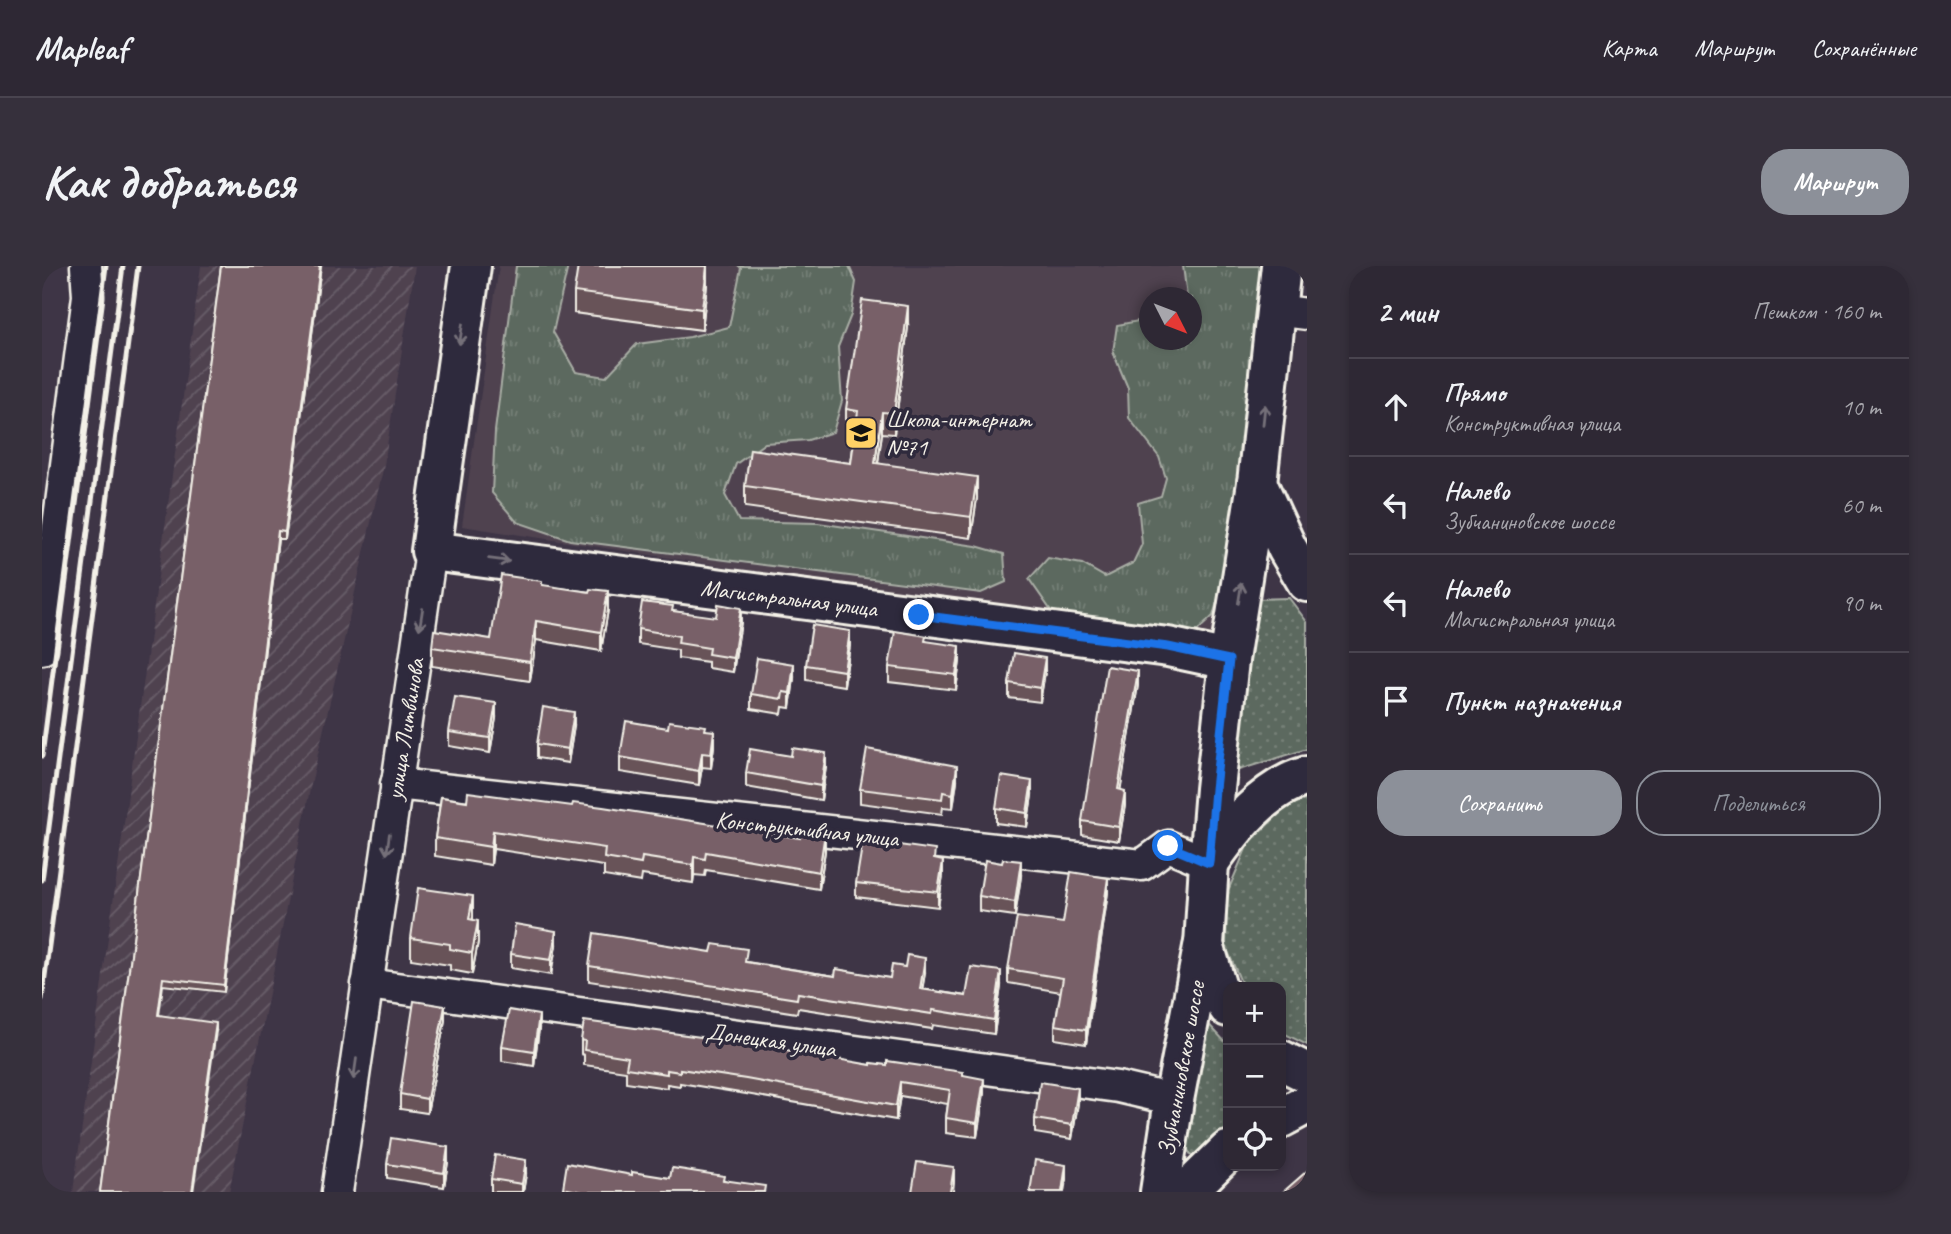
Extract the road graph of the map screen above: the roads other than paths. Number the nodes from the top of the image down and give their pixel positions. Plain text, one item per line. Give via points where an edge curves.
1 (86, 266) edge
2 (471, 266) edge
3 (1281, 266) edge
4 (1291, 312) edge
5 (1257, 483) junction
6 (431, 551) junction
7 (1307, 582) edge
8 (42, 649) edge
9 (1229, 660) junction
10 (1307, 776) edge
11 (397, 784) junction
12 (1209, 863) junction
13 (1203, 945) junction
14 (367, 984) junction
15 (1223, 998) edge
16 (1286, 1062) edge
17 (1307, 1073) edge
18 (1174, 1100) junction
19 (1307, 1104) edge
20 (1286, 1115) edge
21 (1223, 1156) edge
22 (337, 1192) edge
23 (1160, 1192) edge
24 (1186, 1192) edge

1 - 8 street via 88,296
2 -> 6 main road, улица Литвинова
3 - 4 main road
5 -> 4 main road
5 - 7 main road
9 -> 5 main road
6 -> 9 main road, Магистральная улица via 1168,647
6 -> 11 street, улица Литвинова
9 - 12 main road
10 - 12 main road via 1266,798 1231,831
11 - 12 street, Конструктивная улица via 1142,865 1168,846
11 -> 14 street, улица Литвинова
12 - 13 main road, Зубчаниновское шоссе
13 - 15 main road
13 - 18 main road, Зубчаниновское шоссе
14 - 18 street, Донецкая улица via 1118,1087
14 -> 22 street, улица Литвинова
16 - 17 main road
18 - 23 main road, Зубчаниновское шоссе
19 - 20 main road
21 - 24 main road, Зубчаниновское шоссе

